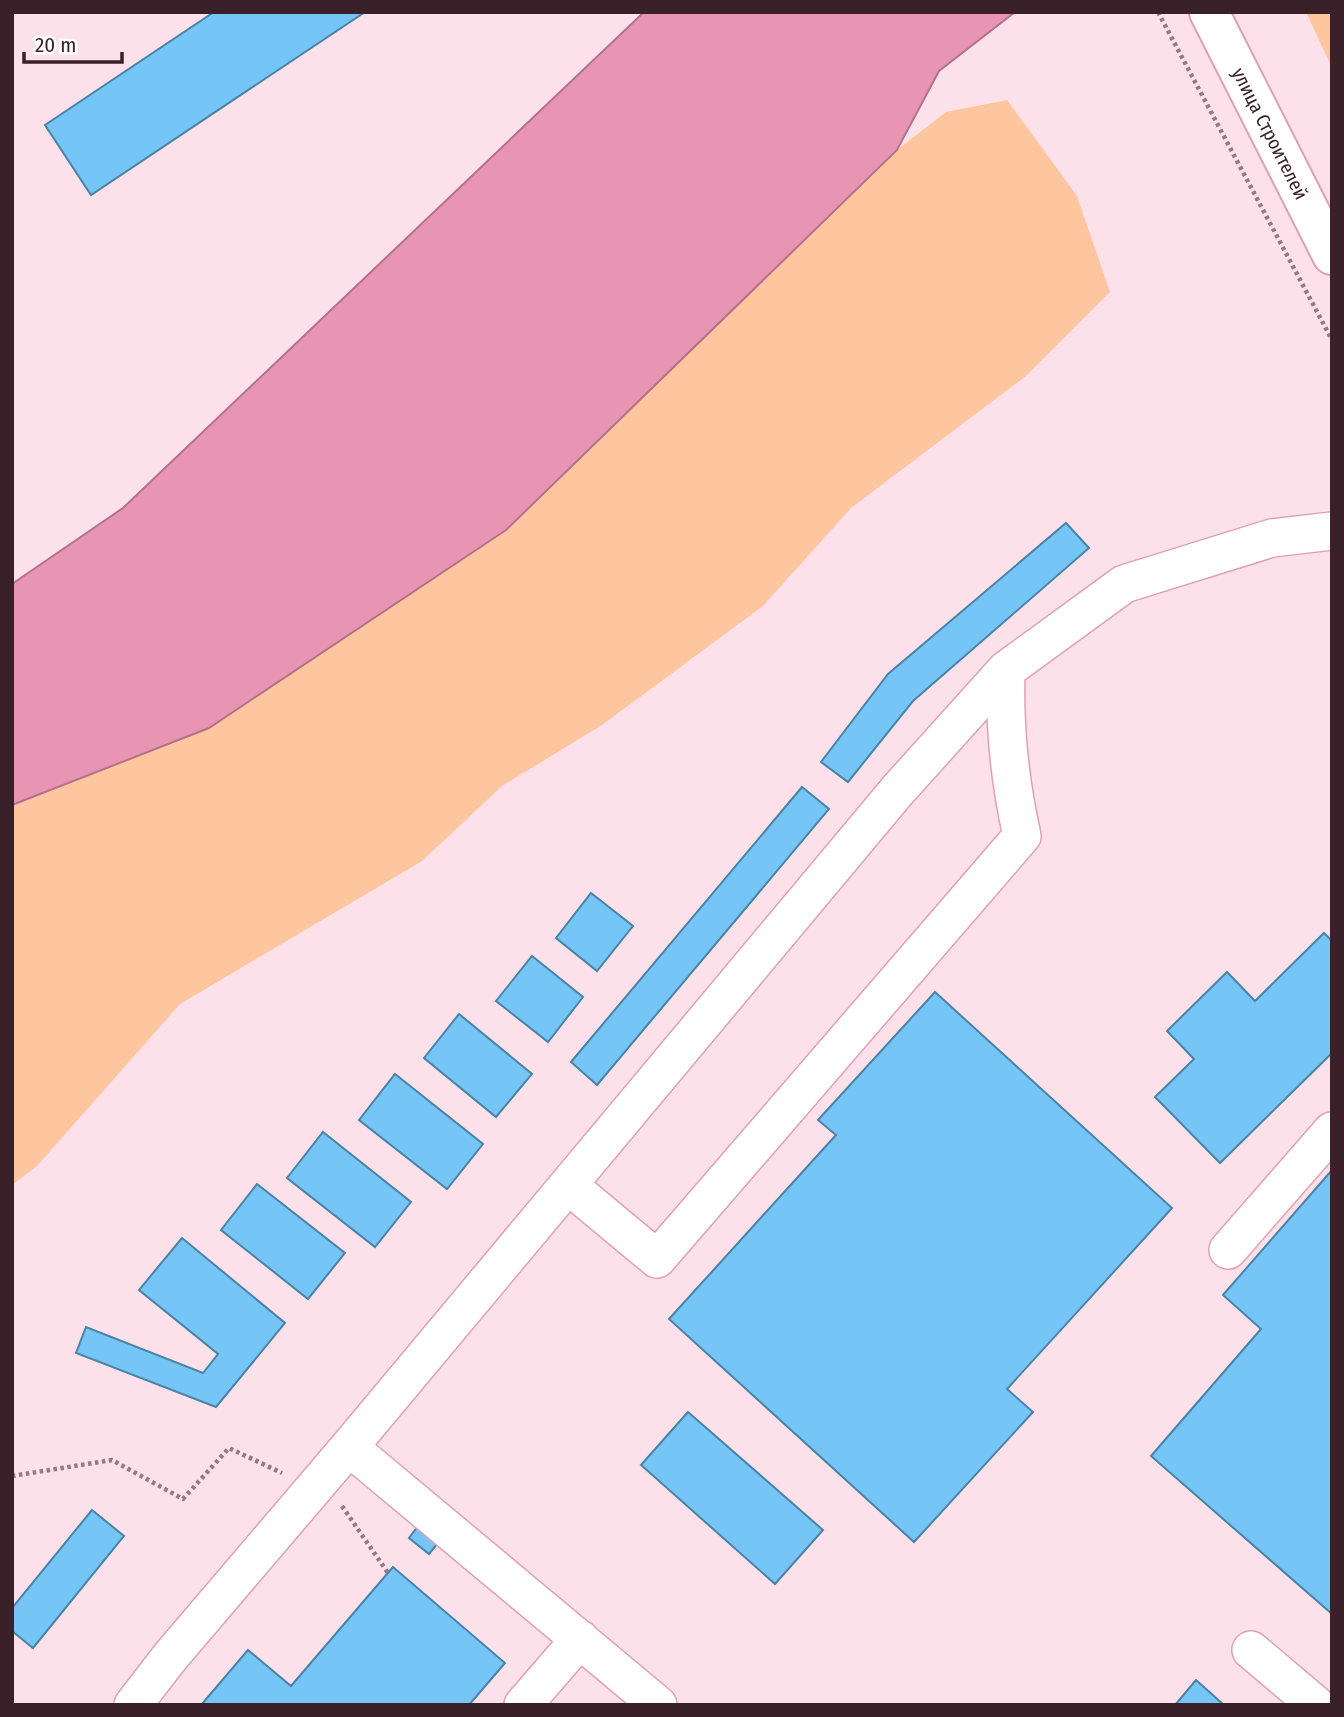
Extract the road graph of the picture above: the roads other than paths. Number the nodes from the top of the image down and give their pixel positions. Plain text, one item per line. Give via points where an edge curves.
1 (1209, 12) edge
2 (1332, 255) edge
3 (1332, 531) edge
4 (1006, 670) junction
5 (1332, 1131) edge
6 (568, 1185) junction
7 (1228, 1250) dead end
8 (361, 1457) junction
9 (580, 1639) junction
10 (1251, 1650) dead end
11 (133, 1705) edge
12 (523, 1705) edge
13 (658, 1705) edge
14 (1316, 1705) edge

1 - 2 main road, улица Строителей
3 - 4 street via 1272,538 1124,584
4 - 6 street via 897,791
4 - 6 street via 1004,707 1022,836 657,1259
5 - 7 street
6 - 8 street
8 - 9 street
8 - 11 street via 170,1657
9 - 12 street
9 - 13 street
10 - 14 street

